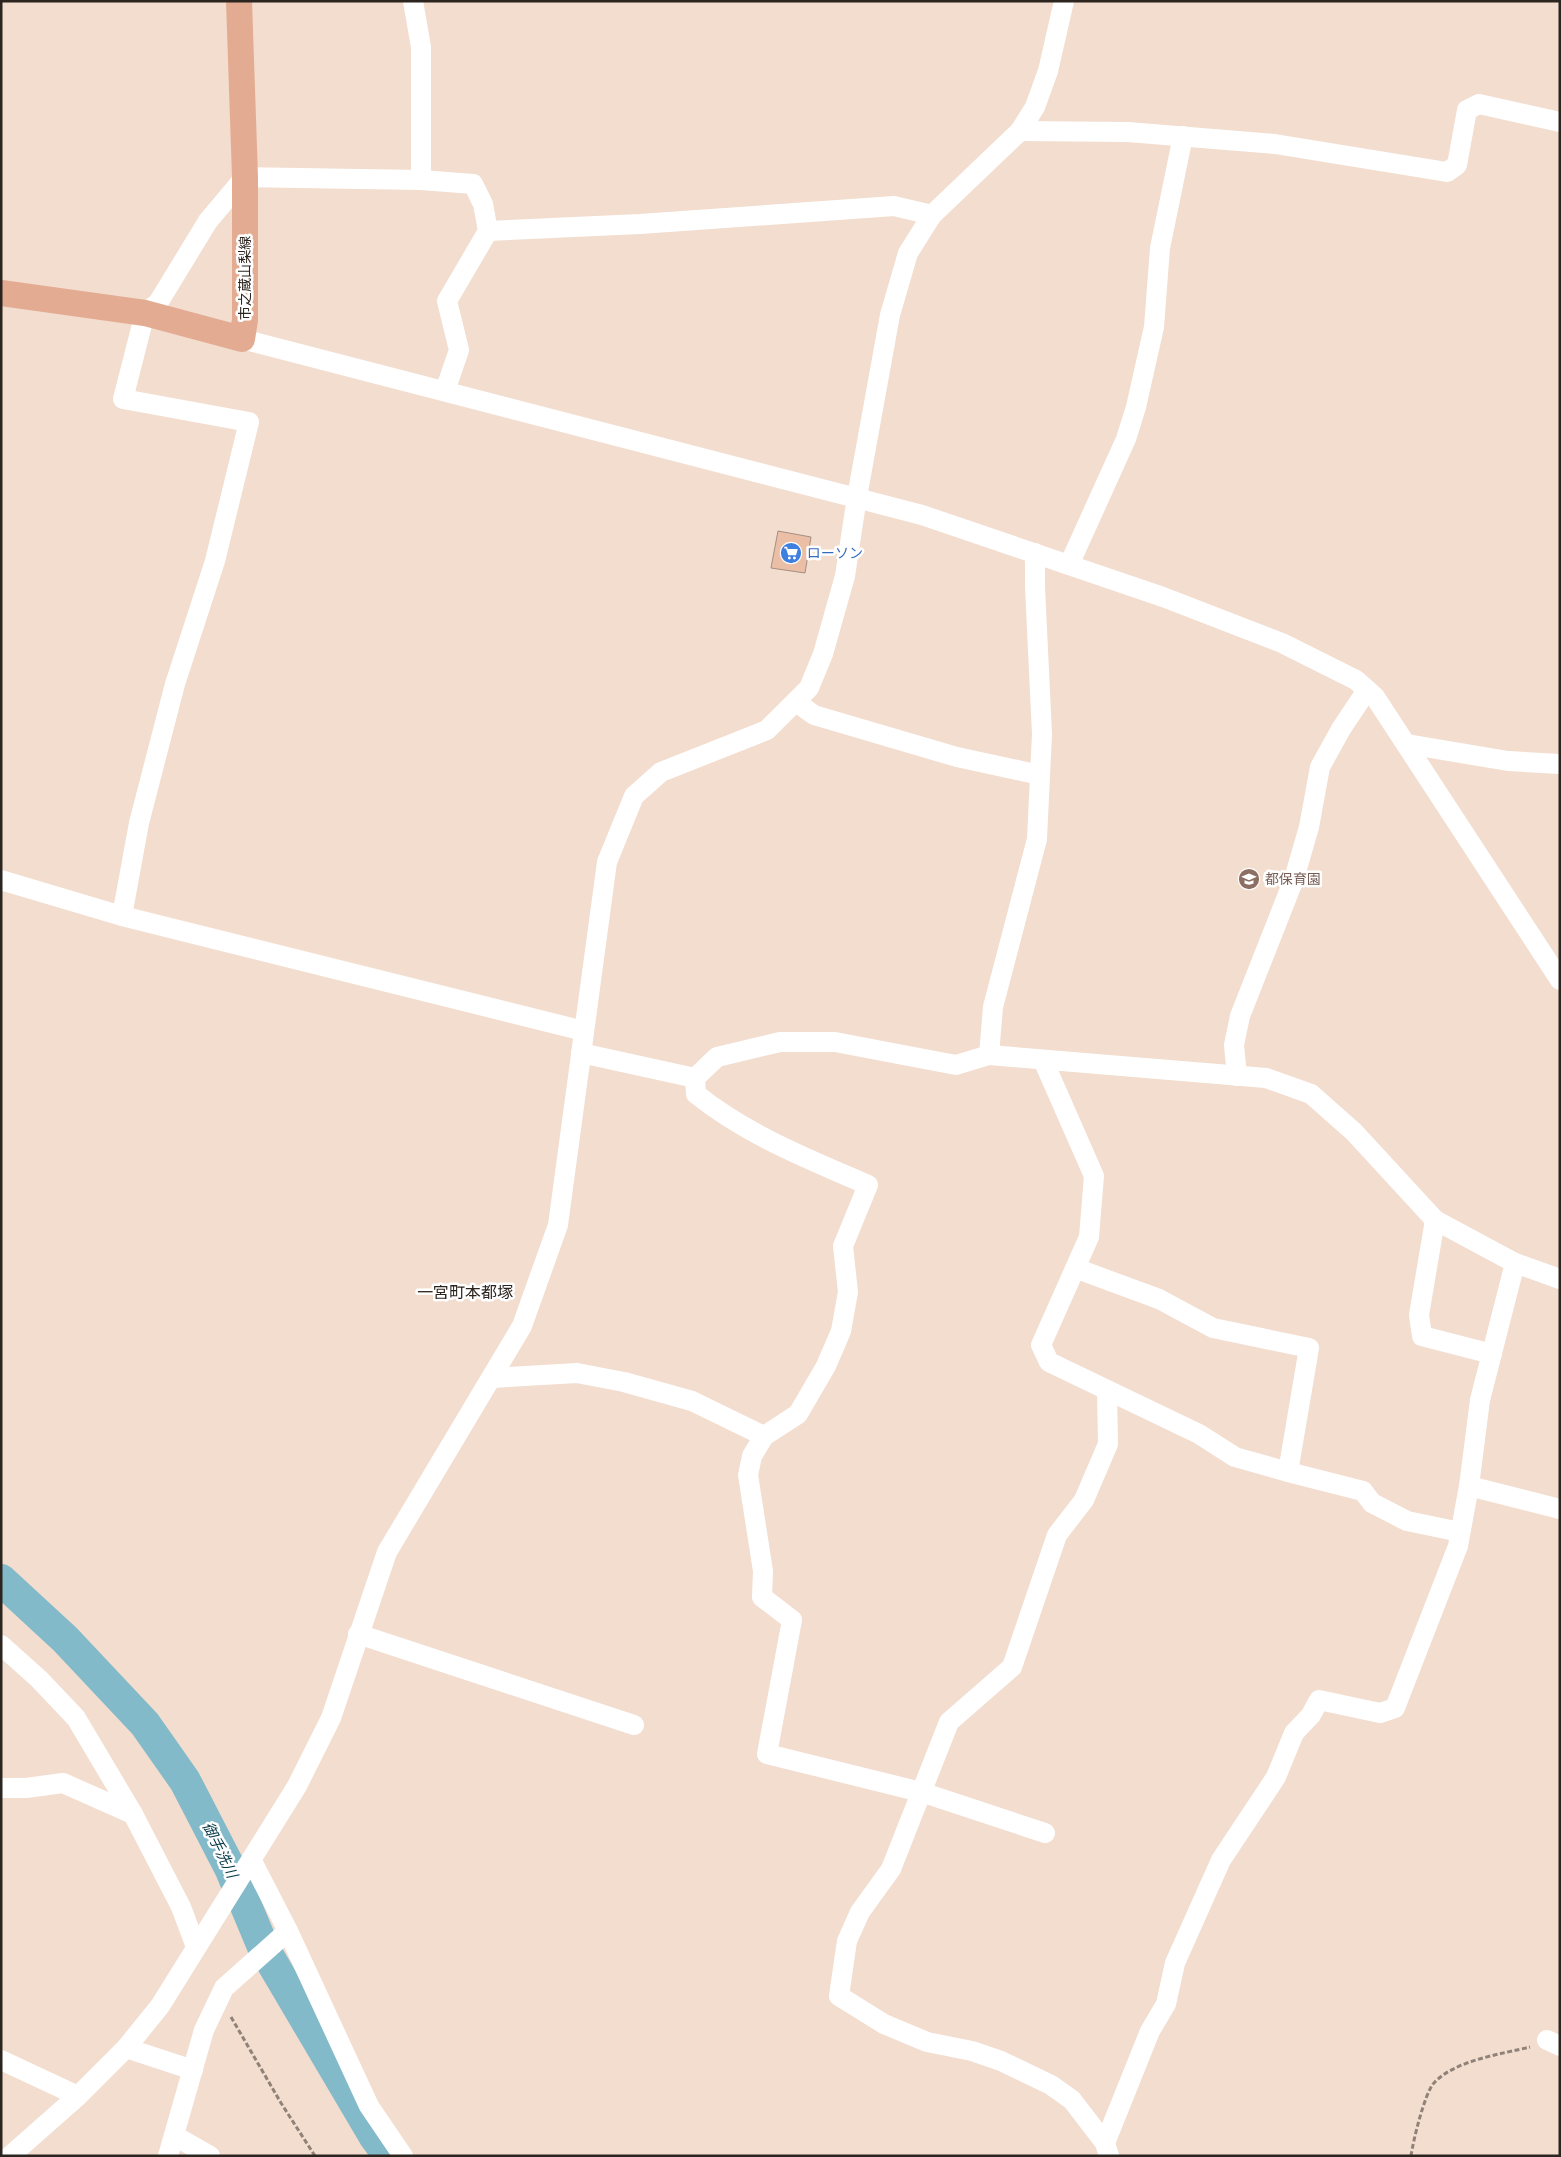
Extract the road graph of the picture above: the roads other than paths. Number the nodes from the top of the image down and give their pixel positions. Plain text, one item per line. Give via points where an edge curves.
1 (239, 1) edge
2 (413, 1) edge
3 (1064, 1) edge
4 (1560, 122) edge
5 (1020, 131) junction
6 (1183, 136) junction
7 (245, 177) junction
8 (421, 180) junction
9 (932, 215) junction
10 (488, 231) junction
11 (1, 293) edge
12 (145, 313) junction
13 (242, 339) junction
14 (445, 391) junction
15 (857, 497) junction
16 (1035, 553) junction
17 (1069, 565) junction
18 (1367, 690) junction
19 (796, 702) junction
20 (1407, 744) junction
21 (1560, 764) edge
22 (1040, 775) junction
23 (3, 886) edge
24 (122, 916) junction
25 (1560, 980) edge
26 (584, 1031) junction
27 (581, 1053) junction
28 (989, 1055) junction
29 (1043, 1060) junction
30 (1237, 1076) junction
31 (695, 1078) junction
32 (1435, 1220) junction
33 (1515, 1263) junction
34 (1075, 1268) junction
35 (1560, 1279) edge
36 (1492, 1354) junction
37 (492, 1378) junction
38 (1106, 1390) junction
39 (764, 1436) junction
40 (1288, 1472) junction
41 (1469, 1486) junction
42 (1560, 1509) edge
43 (1460, 1532) junction
44 (358, 1634) junction
45 (1, 1645) edge
46 (634, 1724) dead end
47 (1, 1788) edge
48 (921, 1792) junction
49 (133, 1814) junction
50 (1045, 1833) dead end
51 (252, 1860) junction
52 (284, 1935) junction
53 (196, 1947) junction
54 (126, 2048) junction
55 (1, 2060) edge
56 (193, 2070) junction
57 (78, 2096) junction
58 (175, 2136) junction
59 (1107, 2149) edge
60 (10, 2156) edge
61 (168, 2156) edge
62 (210, 2156) edge
63 (403, 2156) edge

1 - 7 main road, 市之蔵山梨線
2 - 8 street via 421,46
3 - 5 street via 1048,71 1035,107
4 - 6 street via 1479,104 1467,110 1457,165 1447,172 1275,144
5 - 6 street
5 - 9 street
6 - 17 street via 1160,248 1154,327 1136,407 1126,439
7 - 8 street
7 - 12 street via 208,220 158,303
7 - 13 main road, 市之蔵山梨線 via 246,320
8 - 10 street via 473,184 483,204
9 - 10 street via 894,206
9 - 15 street via 908,253 890,315
10 - 14 street via 447,301 459,350
11 - 12 main road, 市之蔵山梨線
12 - 13 main road, 市之蔵山梨線
12 - 24 street via 124,399 249,422 214,561 175,684 139,823
13 - 14 street
14 - 15 street
15 - 16 street
15 - 19 street via 845,576 823,654 809,688
16 - 17 street
16 - 22 street via 1042,734
17 - 18 street via 1282,643 1356,680
18 - 20 street
18 - 30 street via 1320,767 1310,826 1294,879 1240,1016 1234,1045
19 - 22 street via 824,718 956,756
19 - 26 street via 767,730 661,772 634,796 606,862
20 - 21 street via 1508,761
20 - 25 street
22 - 28 street via 1037,839 993,1007
23 - 24 street
24 - 26 street
26 - 27 street
27 - 31 street
27 - 37 street via 558,1225 522,1326
28 - 29 street
28 - 31 street via 956,1066 835,1042 780,1042 717,1057
29 - 30 street
29 - 34 street via 1094,1176 1089,1237
30 - 32 street via 1266,1078 1311,1094 1354,1132
31 - 39 street via 696,1094 713,1107 783,1149 868,1185 843,1246 848,1292 841,1330 826,1366 798,1414
32 - 33 street
32 - 36 street via 1418,1315 1422,1336
33 - 35 street
33 - 36 street
34 - 38 street via 1041,1345 1049,1362
34 - 40 street via 1159,1299 1213,1328 1309,1348
36 - 41 street via 1480,1400
37 - 39 street via 577,1373 624,1382 692,1401
37 - 44 street via 387,1552
38 - 40 street via 1199,1434 1235,1457
38 - 48 street via 1108,1444 1084,1500 1057,1535 1012,1667 949,1722
39 - 48 street via 752,1456 748,1475 763,1571 762,1597 792,1620 767,1754
40 - 43 street via 1363,1491 1372,1503 1407,1521
41 - 42 street
41 - 43 street
43 - 59 street via 1458,1546 1395,1708 1380,1713 1319,1700 1311,1715 1294,1733 1276,1777 1221,1860 1175,1964 1166,2004 1150,2031
44 - 46 street
44 - 51 street via 331,1718 297,1786
45 - 49 street via 76,1718
47 - 49 street via 63,1783
48 - 50 street
48 - 59 street via 891,1869 860,1912 847,1941 839,1996 884,2024 927,2042 987,2056 1051,2085 1072,2100
49 - 53 street via 181,1906
51 - 52 street
51 - 53 street
52 - 56 street via 222,1992 204,2030
52 - 63 street via 369,2106
53 - 54 street via 160,2006
54 - 56 street
54 - 57 street
55 - 57 street
56 - 58 street
57 - 60 street
58 - 61 street
58 - 62 street

